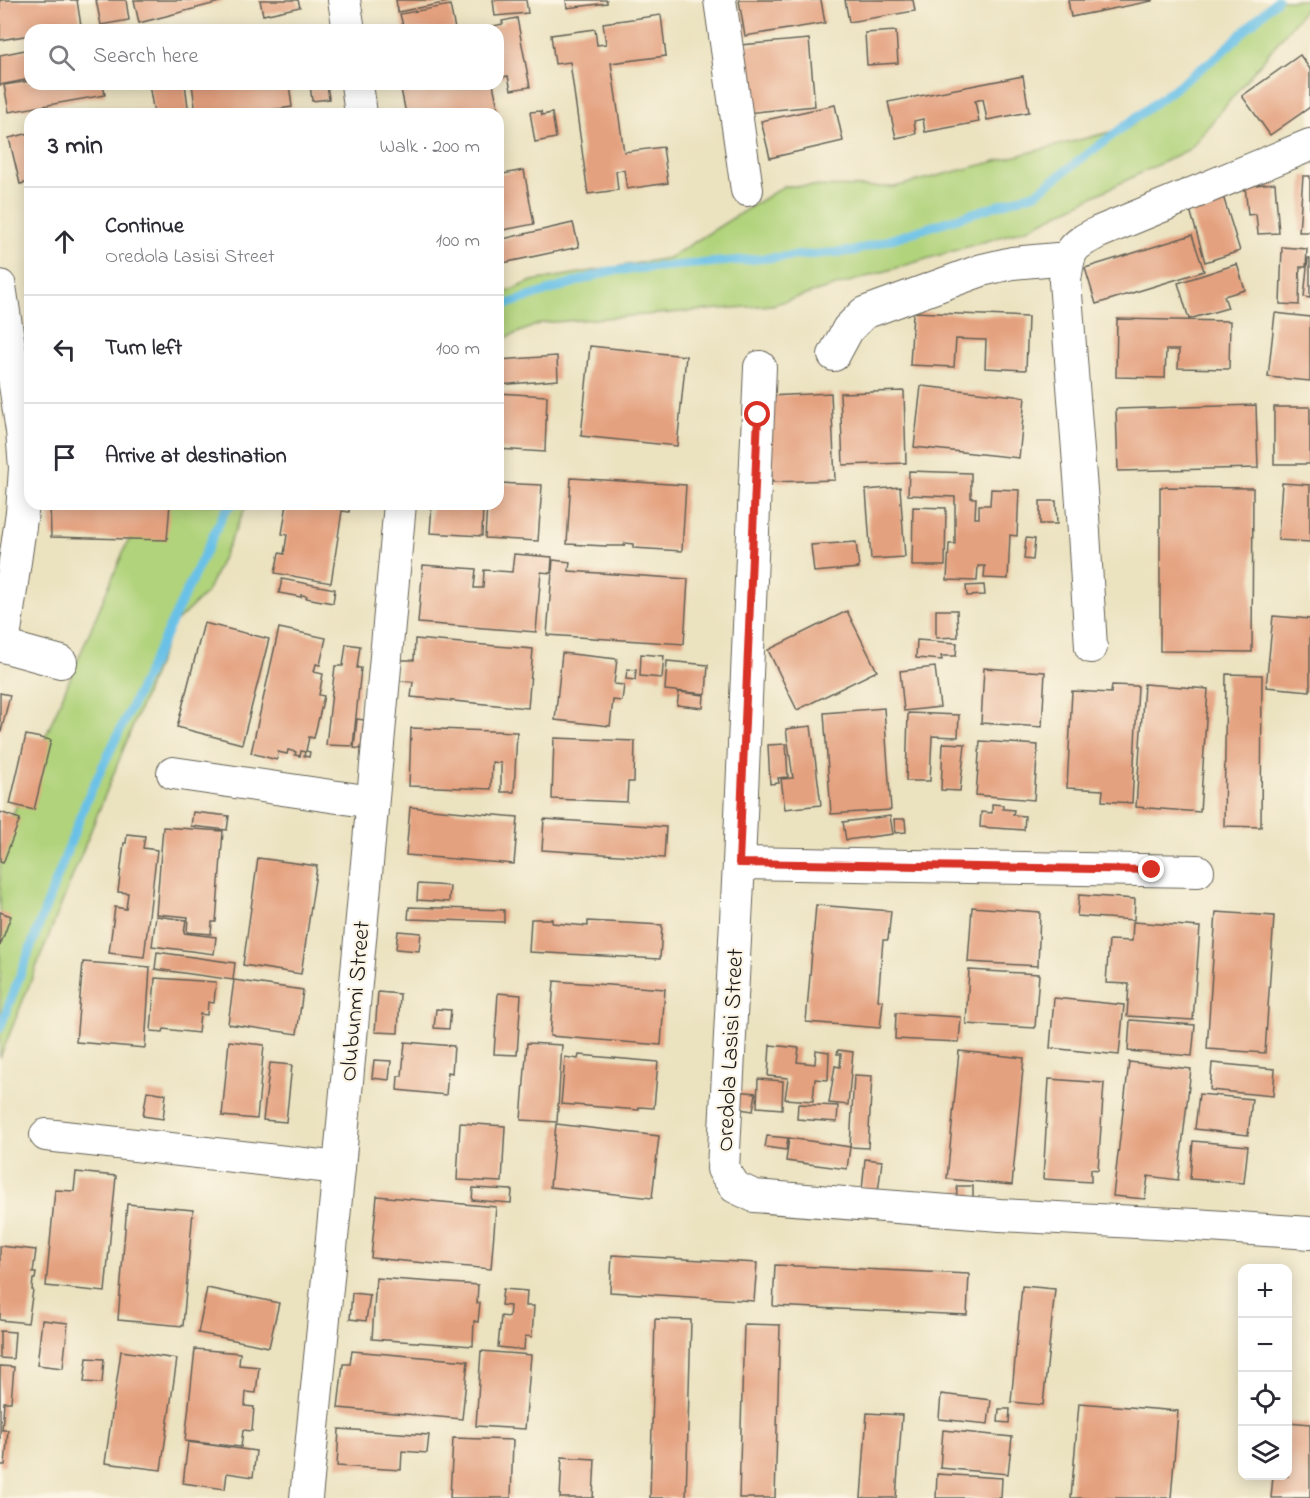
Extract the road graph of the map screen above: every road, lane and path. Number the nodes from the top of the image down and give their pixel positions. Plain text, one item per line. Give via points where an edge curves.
1 (344, 0) edge
2 (720, 0) edge
3 (348, 24) edge
4 (358, 90) edge
5 (360, 108) edge
6 (1310, 145) edge
7 (747, 190) dead end
8 (1068, 258) junction
9 (0, 286) edge
10 (834, 356) dead end
11 (760, 368) dead end
12 (24, 455) edge
13 (24, 483) edge
14 (399, 510) edge
15 (1, 645) edge
16 (1091, 647) dead end
17 (61, 662) dead end
18 (173, 773) dead end
19 (372, 802) junction
20 (739, 863) junction
21 (1198, 871) dead end
22 (46, 1135) dead end
23 (339, 1168) junction
24 (1310, 1233) edge
25 (306, 1498) edge

1 - 3 street
2 - 7 street
4 - 5 street
6 - 8 street via 1099,232 1078,242
8 - 10 street via 982,270 864,313 848,329
8 - 16 street via 1065,281
9 - 12 street
11 - 20 street, Oredola Lasisi Street
13 - 15 street
14 - 19 street, Olubunmi Street
15 - 17 street
18 - 19 street
19 - 23 street, Olubunmi Street
20 - 21 street
20 - 24 street, Oredola Lasisi Street via 723,1169 735,1187 765,1197
22 - 23 street
23 - 25 street, Olubunmi Street

